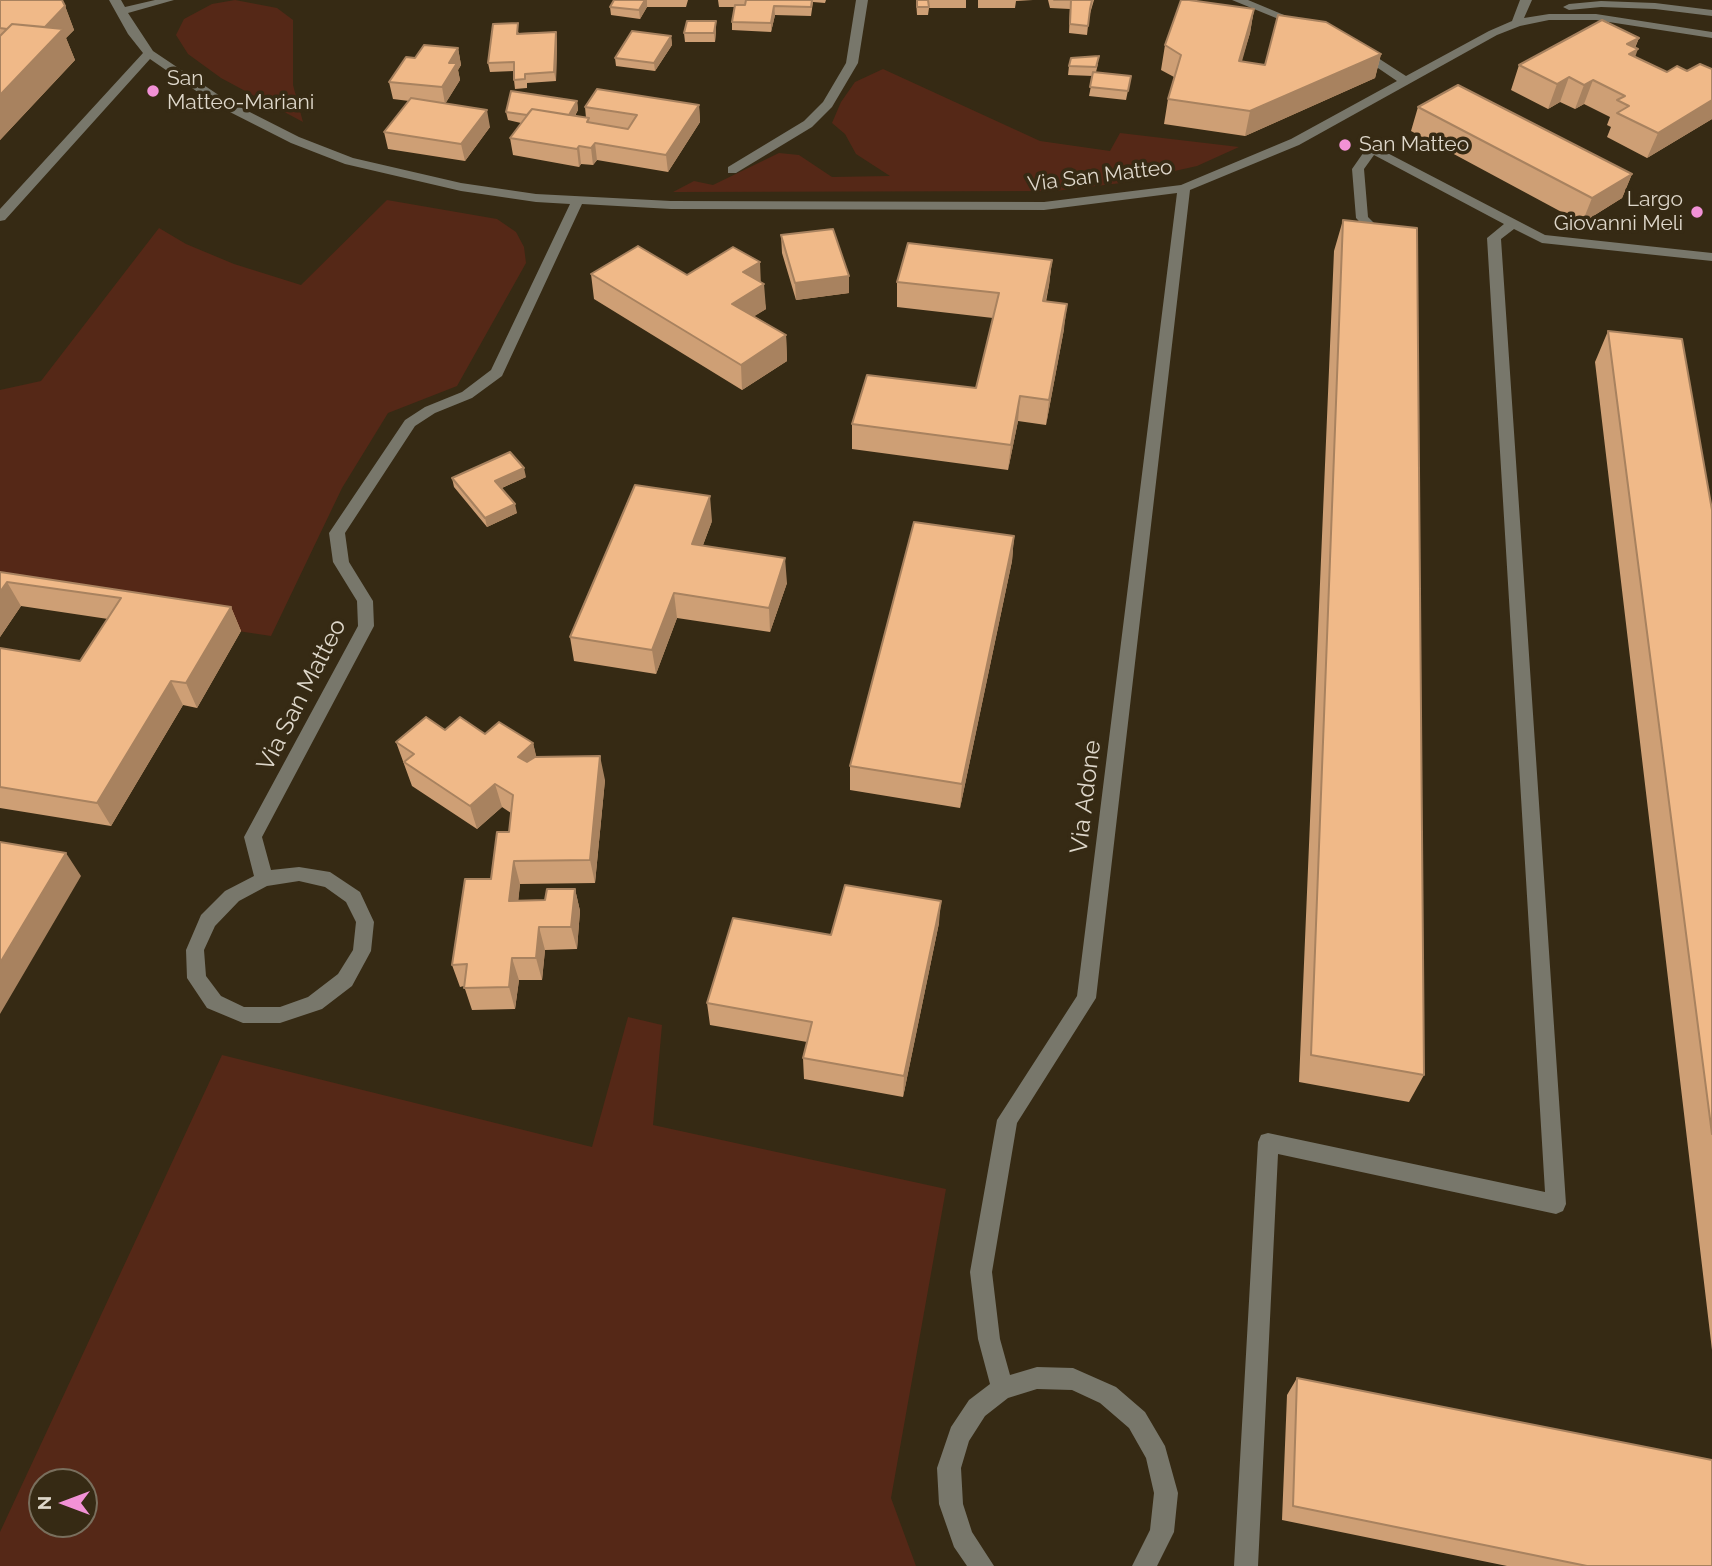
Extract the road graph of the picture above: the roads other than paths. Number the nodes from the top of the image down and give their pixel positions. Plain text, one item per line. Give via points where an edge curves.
1 (169, 0) edge
2 (862, 0) edge
3 (1238, 0) edge
4 (1526, 0) edge
5 (118, 6) edge
6 (1712, 13) edge
7 (1549, 18) junction
8 (1517, 23) junction
9 (1319, 32) edge
10 (1712, 35) edge
11 (1344, 43) edge
12 (149, 52) junction
13 (1406, 82) junction
14 (732, 170) dead end
15 (1184, 188) junction
16 (577, 202) junction
17 (0, 217) edge
18 (1512, 224) junction
19 (1378, 233) edge
20 (1712, 257) edge
21 (264, 879) junction
22 (1002, 1388) junction
23 (982, 1566) edge
24 (1144, 1566) edge
25 (1246, 1566) edge

1 - 5 street
2 - 14 street via 852,63 828,104 808,124
3 - 9 street
4 - 8 street
5 - 12 street, Via San Matteo
6 - 7 street via 1601,4 1571,6
7 - 8 street, Via San Matteo
7 - 10 street, Via San Matteo via 1596,17
8 - 13 street, Via San Matteo
11 - 13 street
12 - 16 street, Via San Matteo via 222,103 349,161 461,187
12 - 17 street
13 - 15 street, Via San Matteo via 1295,142
15 - 16 street, Via San Matteo via 1044,206
15 - 22 street, Via Adone via 1086,998 1007,1120 981,1272 989,1339
16 - 21 street, Via San Matteo via 497,373 467,396 410,423 337,533 341,562 365,601 366,626 253,837
18 - 19 street via 1372,149 1358,169 1362,218
18 - 20 street via 1542,239
18 - 25 street via 1494,238 1556,1204 1268,1142
21 - 21 street via 232,896 208,920 195,950 197,978 214,1002 243,1015 280,1015 315,1003 345,980 362,951 365,922 353,897 330,880 299,874
22 - 23 street via 977,1408 965,1426 949,1468 951,1504 962,1539
22 - 24 street via 1037,1378 1073,1380 1108,1395 1137,1420 1157,1454 1166,1493 1162,1532

